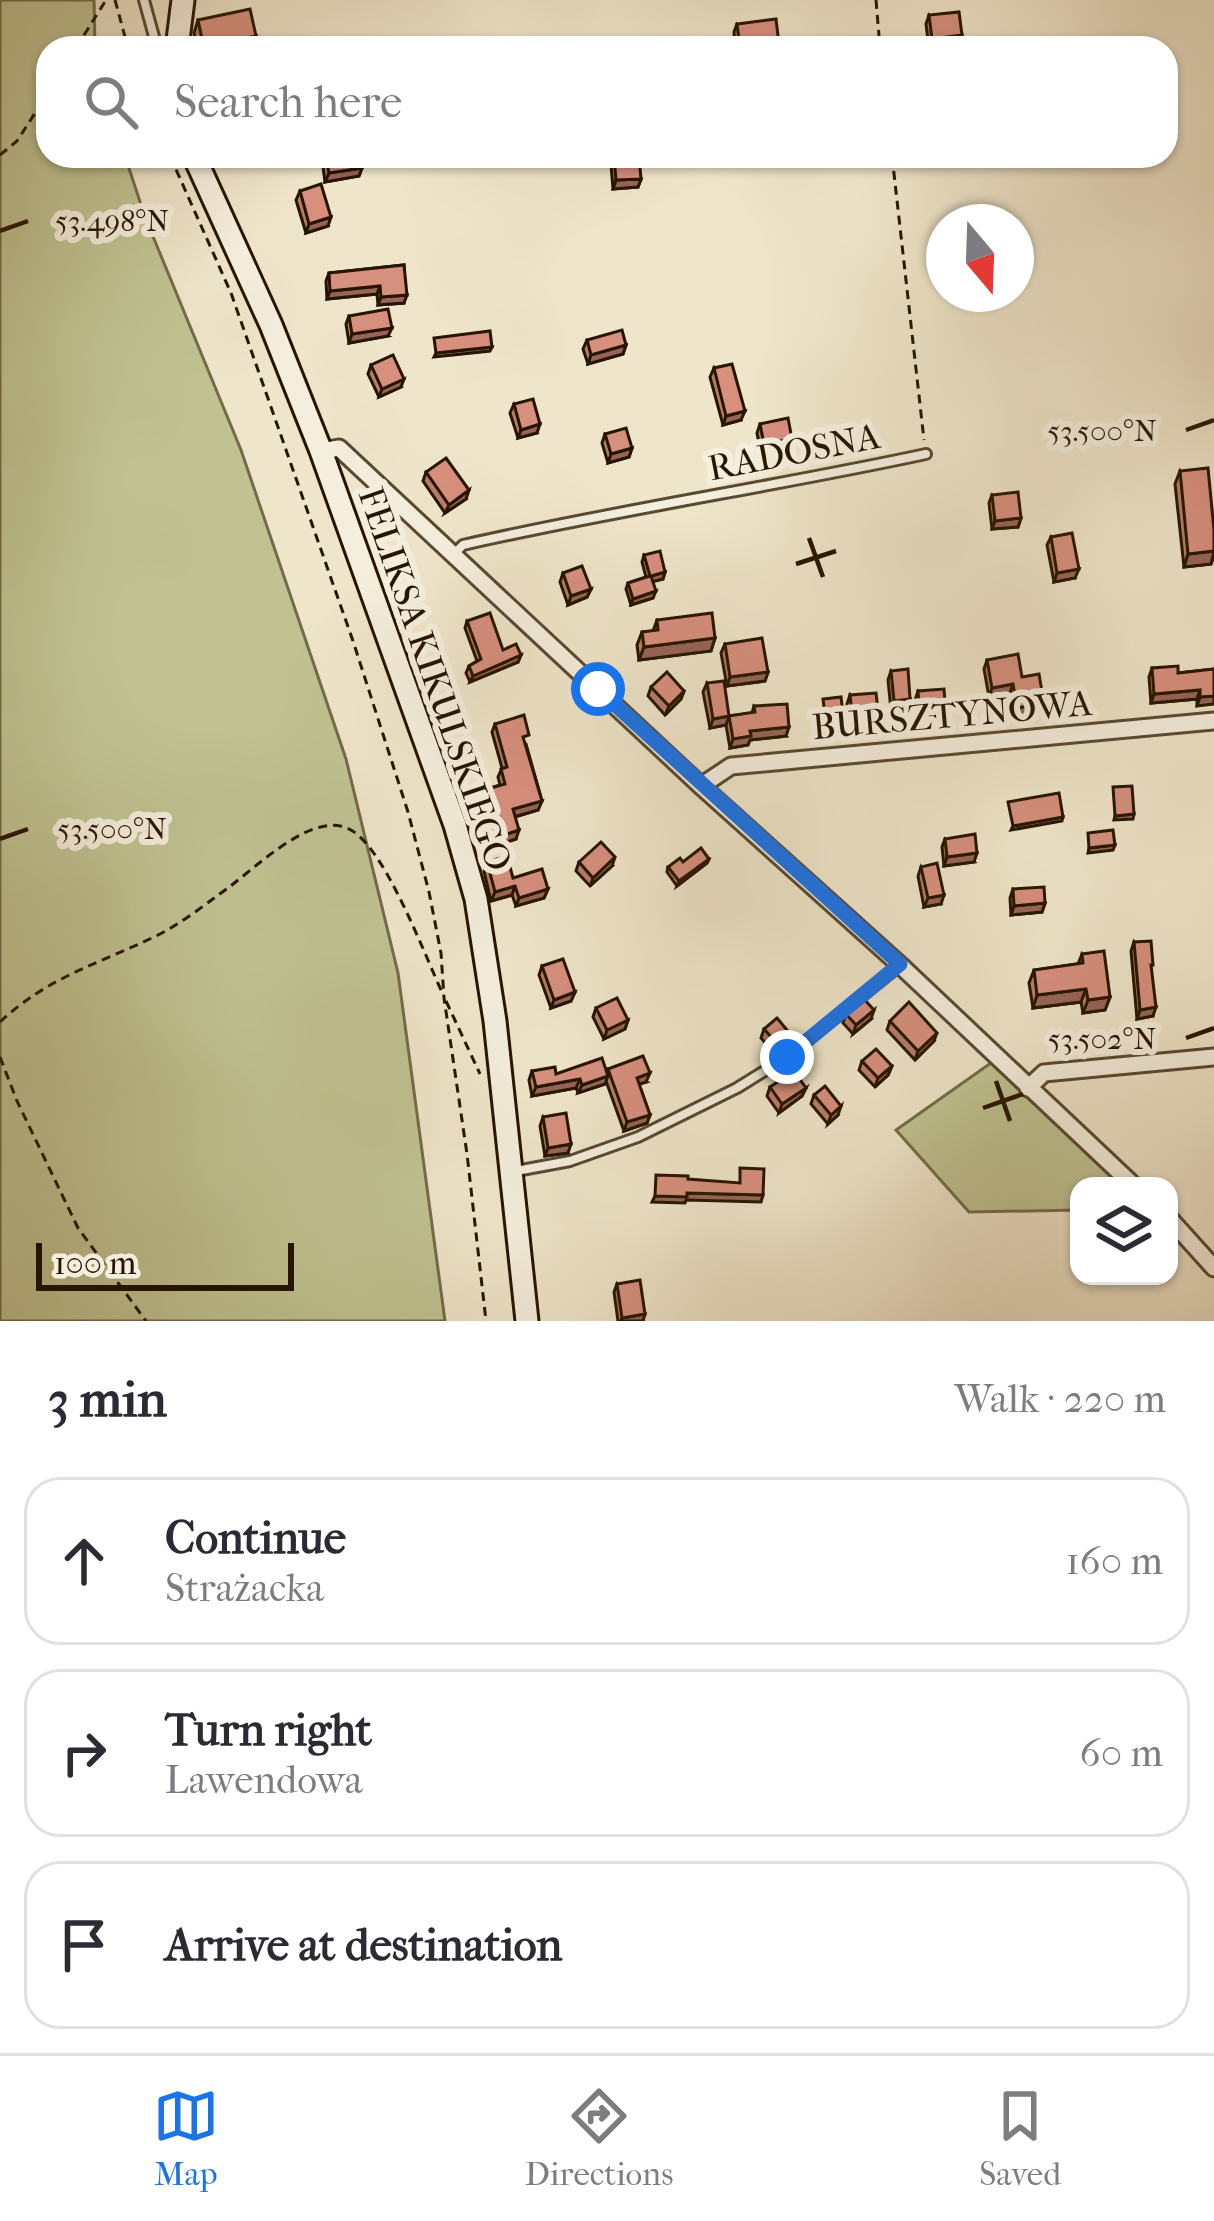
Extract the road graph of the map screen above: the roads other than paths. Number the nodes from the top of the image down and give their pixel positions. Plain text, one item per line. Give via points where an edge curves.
1 (144, 0) edge
2 (183, 0) edge
3 (154, 36) edge
4 (178, 36) edge
5 (199, 168) edge
6 (321, 451) junction
7 (926, 454) road end
8 (453, 556) junction
9 (1214, 721) edge
10 (701, 786) junction
11 (900, 964) junction
12 (1214, 1057) edge
13 (1028, 1088) junction
14 (511, 1172) junction
15 (1125, 1177) edge
16 (1178, 1229) edge
17 (1214, 1268) edge
18 (527, 1321) edge

1 - 3 lane
2 - 4 main road
5 - 6 main road, FELIKSA KIKULSKIEGO
6 - 8 street via 339,448
6 - 14 main road, FELIKSA KIKULSKIEGO via 476,899
7 - 8 lane, RADOSNA via 581,518 463,545
8 - 10 street
9 - 10 street, BURSZTYNOWA via 731,766
10 - 11 street
11 - 13 street
11 - 14 lane via 737,1088 638,1137
12 - 13 street via 1044,1073
13 - 15 street
14 - 18 main road, FELIKSA KIKULSKIEGO
16 - 17 street

